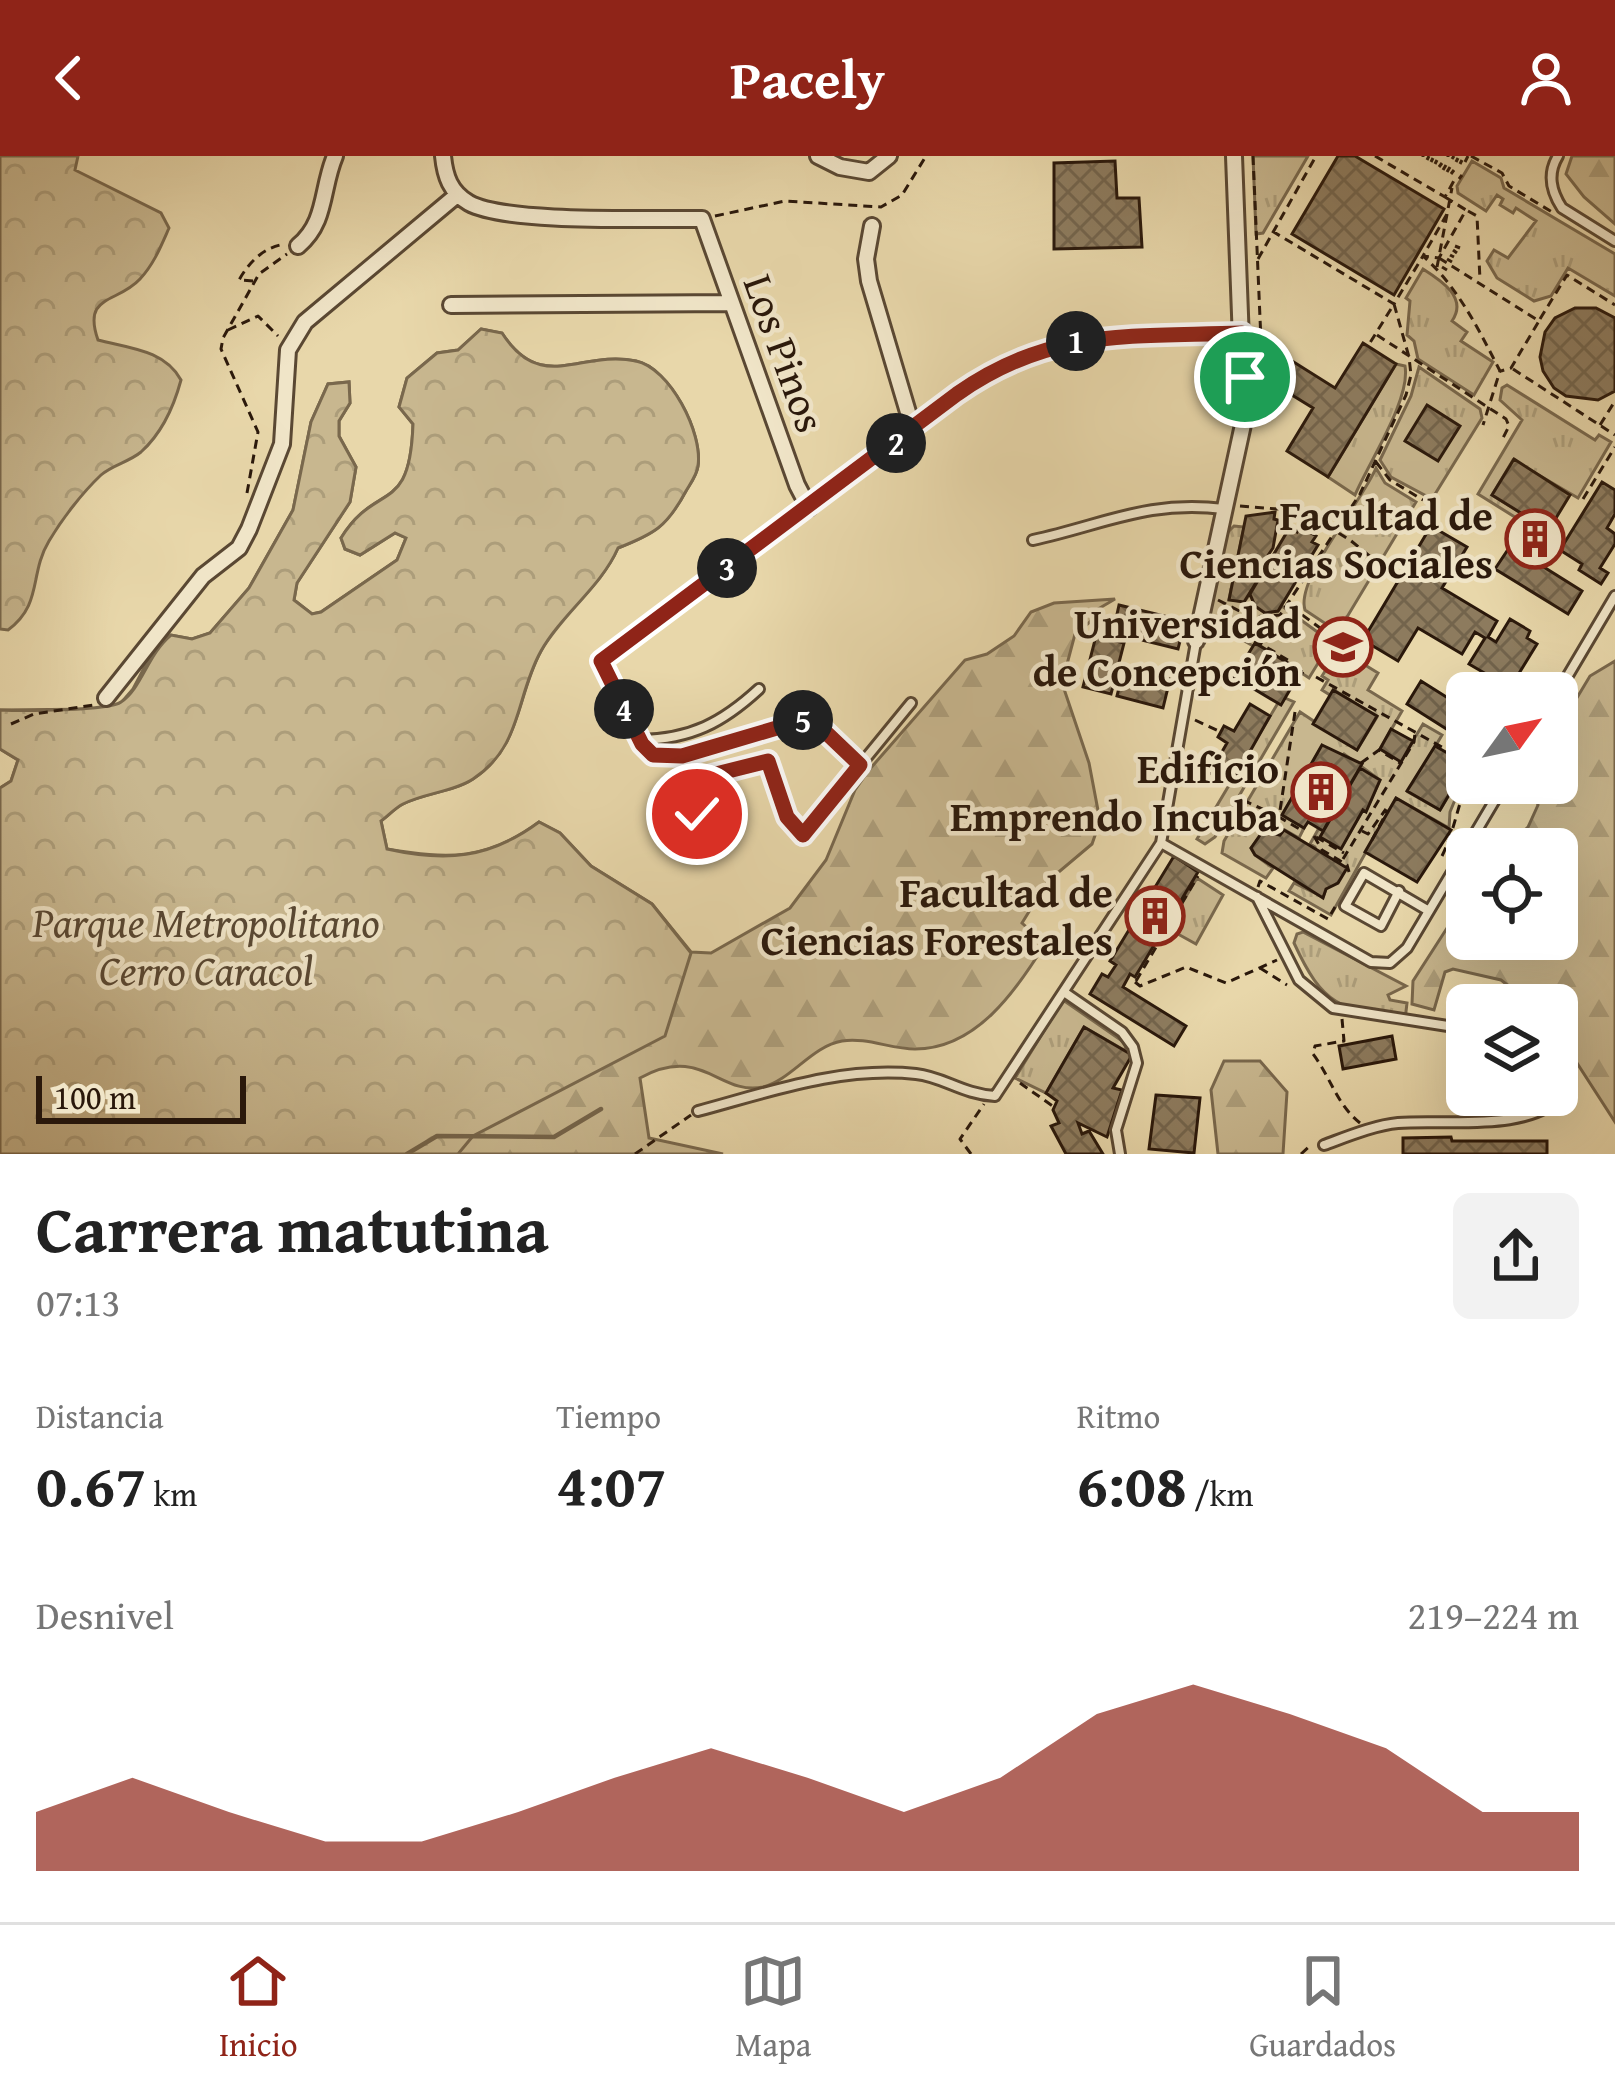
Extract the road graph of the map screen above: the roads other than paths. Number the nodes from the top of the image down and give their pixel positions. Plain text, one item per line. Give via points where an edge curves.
1 (335, 156) edge
2 (443, 156) edge
3 (818, 156) edge
4 (889, 156) edge
5 (1234, 156) edge
6 (1558, 156) edge
7 (457, 195) junction
8 (872, 226) dead end
9 (1615, 241) edge
10 (298, 246) road end
11 (732, 303) junction
12 (451, 305) dead end
13 (1242, 333) junction
14 (914, 429) junction
15 (1228, 507) junction
16 (809, 508) junction
17 (1033, 540) dead end
18 (1615, 596) edge
19 (1196, 641) joint
20 (601, 661) joint
21 (1570, 672) edge
22 (759, 689) dead end
23 (106, 698) road end
24 (911, 703) dead end
25 (640, 740) junction
26 (860, 765) junction
27 (1492, 804) edge
28 (697, 814) dead end
29 (1161, 843) junction
30 (1399, 891) junction
31 (1256, 896) junction
32 (1429, 911) junction
33 (1064, 992) junction
34 (1446, 1027) edge
35 (698, 1111) road end
36 (1522, 1116) edge
37 (1324, 1145) road end
38 (1120, 1154) edge

1 - 10 street via 316,231
2 - 7 street
3 - 4 street via 869,172
5 - 13 street
6 - 9 lane via 1551,178 1557,201
7 - 11 street, Los Pinos via 520,214 702,219
7 - 23 street via 305,322 288,350 284,434 249,530
8 - 14 street via 869,281
11 - 12 street
11 - 16 street, Los Pinos
13 - 14 street via 1055,345 997,368
13 - 15 street via 1244,420
14 - 16 street
15 - 17 lane via 1138,509
15 - 19 street
16 - 20 street
18 - 21 lane
19 - 29 lane
20 - 25 lane
22 - 25 lane via 685,737
24 - 26 lane
25 - 26 lane via 653,755 682,756 807,719
26 - 28 lane via 803,835 787,817 768,761 700,778 715,810
27 - 32 lane
29 - 31 lane
29 - 33 lane
30 - 30 lane via 1364,873 1345,906 1381,926
30 - 32 lane
31 - 32 lane via 1378,964 1403,954
31 - 34 lane via 1299,980 1333,1008
33 - 35 lane via 995,1096 920,1074 835,1075
33 - 38 lane via 1133,1047 1137,1064 1116,1130
36 - 37 lane via 1391,1123

